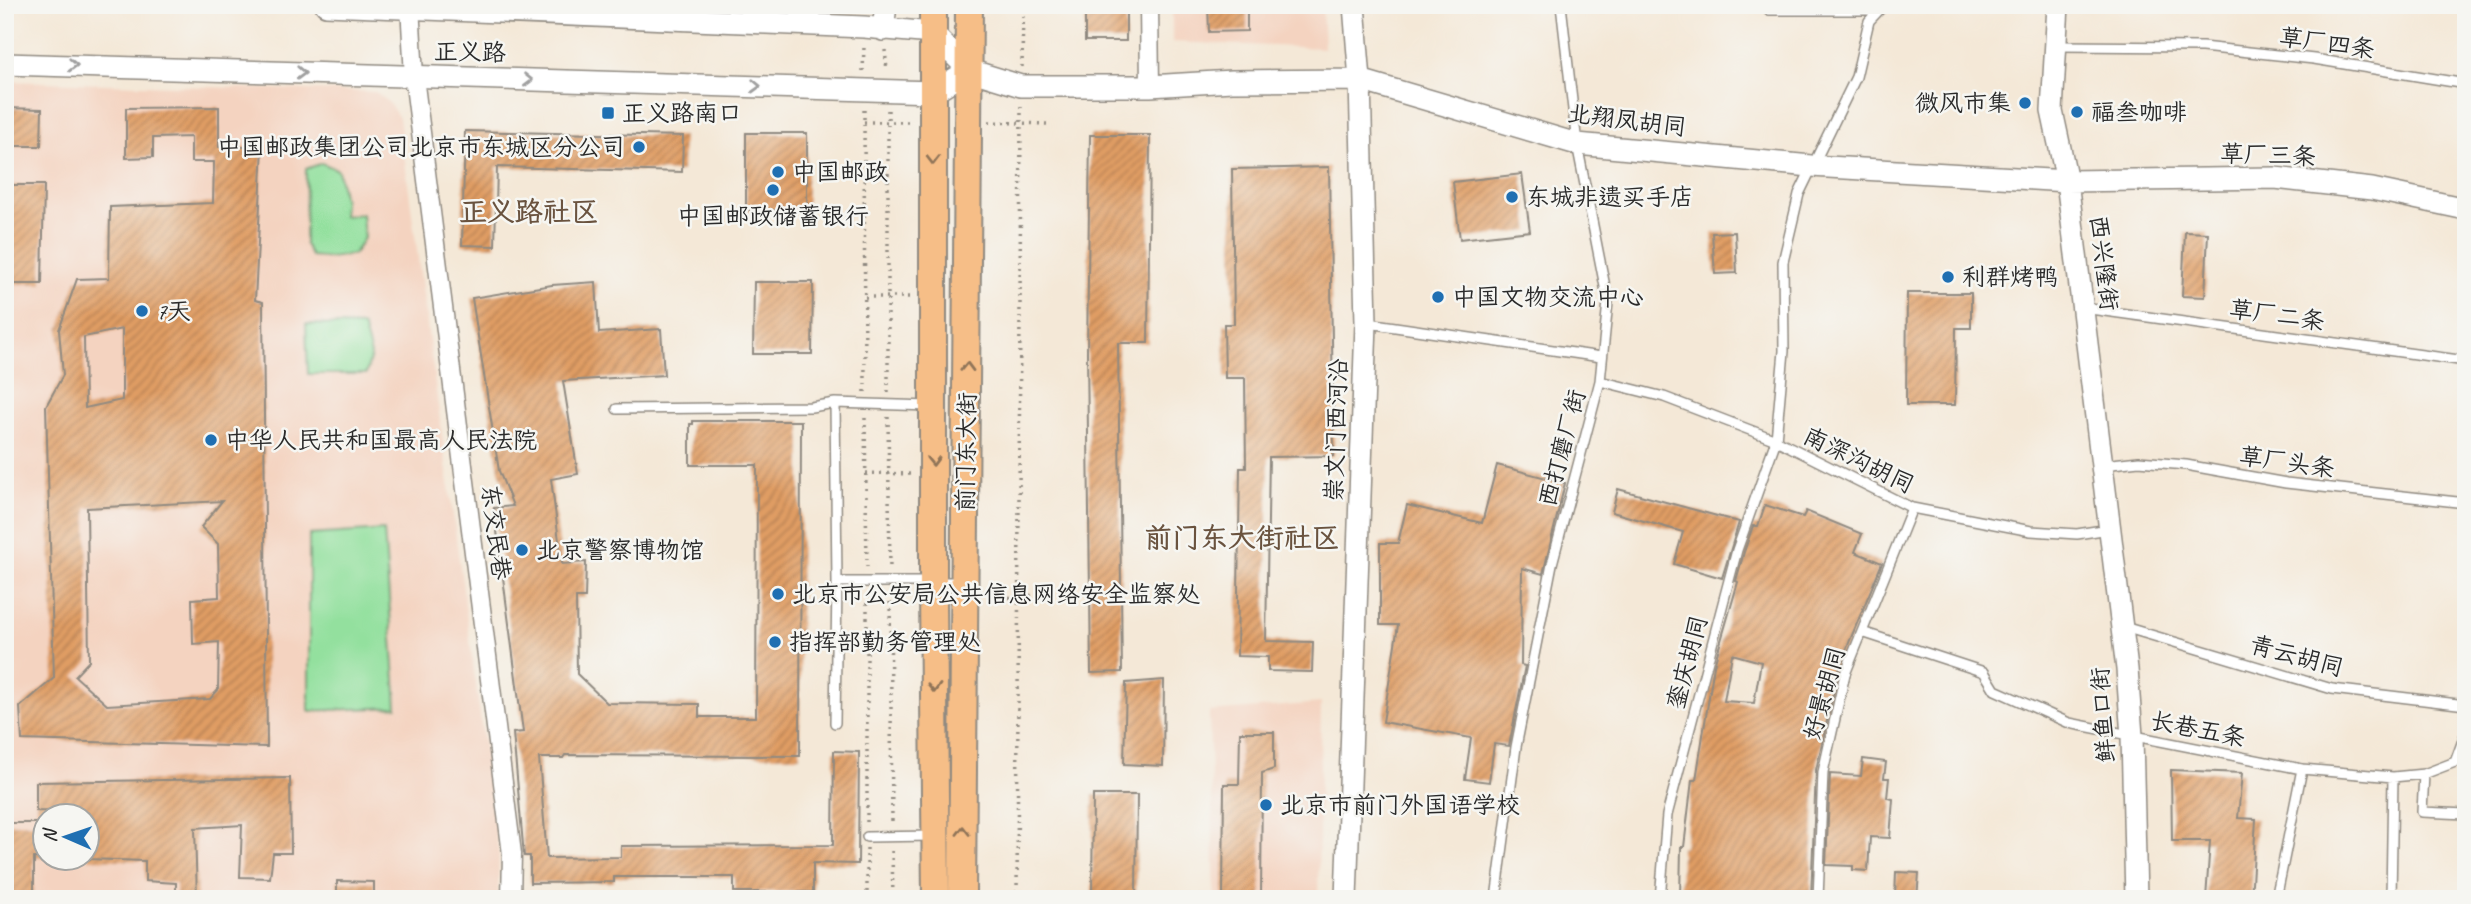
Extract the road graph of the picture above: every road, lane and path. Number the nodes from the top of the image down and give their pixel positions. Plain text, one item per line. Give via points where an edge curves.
1 (326, 5) edge
2 (886, 5) edge
3 (933, 5) edge
4 (969, 5) edge
5 (1023, 5) edge
6 (1149, 5) edge
7 (1354, 5) edge
8 (1561, 5) edge
9 (2058, 5) edge
10 (410, 8) edge
11 (1881, 8) edge
12 (1769, 10) dead end
13 (874, 29) junction
14 (932, 33) junction
15 (2056, 46) junction
16 (5, 64) edge
17 (969, 70) junction
18 (414, 77) junction
19 (1360, 80) junction
20 (2466, 84) edge
21 (1021, 86) junction
22 (1150, 86) junction
23 (863, 90) junction
24 (888, 91) junction
25 (933, 92) junction
26 (1577, 144) junction
27 (1811, 166) junction
28 (2067, 181) junction
29 (2466, 209) edge
30 (865, 297) junction
31 (888, 297) junction
32 (919, 297) dead end
33 (2083, 308) junction
34 (1366, 323) junction
35 (1601, 357) junction
36 (2466, 361) edge
37 (1600, 381) junction
38 (835, 403) junction
39 (865, 404) junction
40 (888, 405) junction
41 (932, 406) junction
42 (617, 409) dead end
43 (1776, 440) junction
44 (2103, 465) junction
45 (866, 473) junction
46 (889, 473) junction
47 (918, 474) dead end
48 (2466, 503) edge
49 (1912, 508) junction
50 (2110, 528) junction
51 (867, 581) junction
52 (890, 581) junction
53 (837, 582) junction
54 (933, 582) junction
55 (964, 582) junction
56 (2122, 626) junction
57 (1862, 632) junction
58 (2466, 705) edge
59 (835, 723) dead end
60 (2466, 732) edge
61 (2132, 736) junction
62 (2302, 769) junction
63 (2424, 774) junction
64 (2393, 777) junction
65 (2466, 814) edge
66 (935, 836) junction
67 (867, 837) junction
68 (892, 837) junction
69 (511, 899) edge
70 (867, 899) edge
71 (892, 899) edge
72 (936, 899) edge
73 (962, 899) edge
74 (1017, 899) edge
75 (1346, 899) edge
76 (1496, 899) edge
77 (1660, 899) edge
78 (1818, 899) edge
79 (2136, 899) edge
80 (2276, 899) edge
81 (2391, 899) edge

1 - 10 street, 正义路
2 - 13 street
3 - 14 main road, 前门东大街
4 - 17 main road, 前门东大街
5 - 21 path
6 - 22 street
7 - 19 street, 崇文门西河沿
8 - 26 lane, 西打磨厂街
9 - 15 street, 西兴隆街
10 - 13 street, 正义路
10 - 18 street, 东交民巷
11 - 12 lane
11 - 27 lane via 1870,21 1856,77
13 - 14 street, 正义路
13 - 23 path
13 - 24 path
14 - 17 street
14 - 25 main road, 前门东大街
15 - 20 lane, 草厂四条 via 2202,47 2314,59
15 - 28 street, 西兴隆街 via 2052,111
16 -> 18 street, 正义路
17 - 21 street, 北翔凤胡同
17 - 25 street
55 -> 17 main road, 前门东大街
18 -> 23 street, 正义路
18 - 69 street, 东交民巷 via 512,855
19 - 22 street, 北翔凤胡同
19 - 26 street, 北翔凤胡同
19 - 34 street, 崇文门西河沿
21 - 22 street, 北翔凤胡同
21 - 74 path
23 - 24 street, 正义路
23 - 30 path
24 - 25 street, 正义路
24 - 31 path
25 -> 41 main road, 前门东大街
26 - 27 street, 北翔凤胡同
26 - 35 lane, 西打磨厂街 via 1608,302
27 - 28 street, 北翔凤胡同
27 - 43 lane via 1799,194 1783,262 1784,351
28 - 29 street, 草厂三条 via 2276,178 2372,189
28 - 33 street, 西兴隆街
30 - 31 path
30 - 39 path
31 - 32 path
31 - 40 path
33 - 36 lane, 草厂二条
33 - 44 street, 西兴隆街
34 - 35 lane
34 - 75 street, 崇文门西河沿
35 - 37 lane, 西打磨厂街
37 - 43 lane, 南深沟胡同 via 1664,397
37 - 76 lane, 西打磨厂街 via 1552,564 1517,747
38 - 39 lane
38 - 42 lane
38 - 53 lane
39 - 40 lane
39 - 45 path
40 - 41 lane
40 - 46 path
41 -> 54 main road, 前门东大街
43 - 49 lane, 南深沟胡同
43 - 77 lane, 銮庆胡同 via 1737,550 1667,815
44 - 48 lane, 草厂头条 via 2174,464 2286,483
44 - 50 street, 西兴隆街
45 - 46 path
45 - 51 path
46 - 47 path
46 - 52 path
49 - 50 lane, 南深沟胡同 via 2031,531 2077,534
49 - 57 lane, 好景胡同
50 - 56 street, 鲜鱼口街
51 - 52 lane
51 - 53 lane
51 - 67 path
52 - 54 lane
52 - 68 path
53 - 59 lane
54 - 55 lane
54 -> 66 main road, 前门东大街
73 -> 55 main road, 前门东大街
56 - 58 lane, 青云胡同 via 2332,688
56 - 61 street, 鲜鱼口街
57 - 61 lane, 长巷五条 via 1984,672 1995,690 2069,723
57 - 78 lane, 好景胡同 via 1845,674 1823,772
60 - 63 lane, 长巷五条 via 2455,762
61 - 62 lane, 长巷五条
61 - 79 street, 鲜鱼口街
62 - 64 lane, 长巷五条
62 - 80 lane
63 - 64 lane, 长巷五条
63 - 65 lane via 2421,812
64 - 81 lane
66 - 68 lane
66 - 72 main road, 前门东大街
67 - 68 lane
67 - 70 path
68 - 71 path

